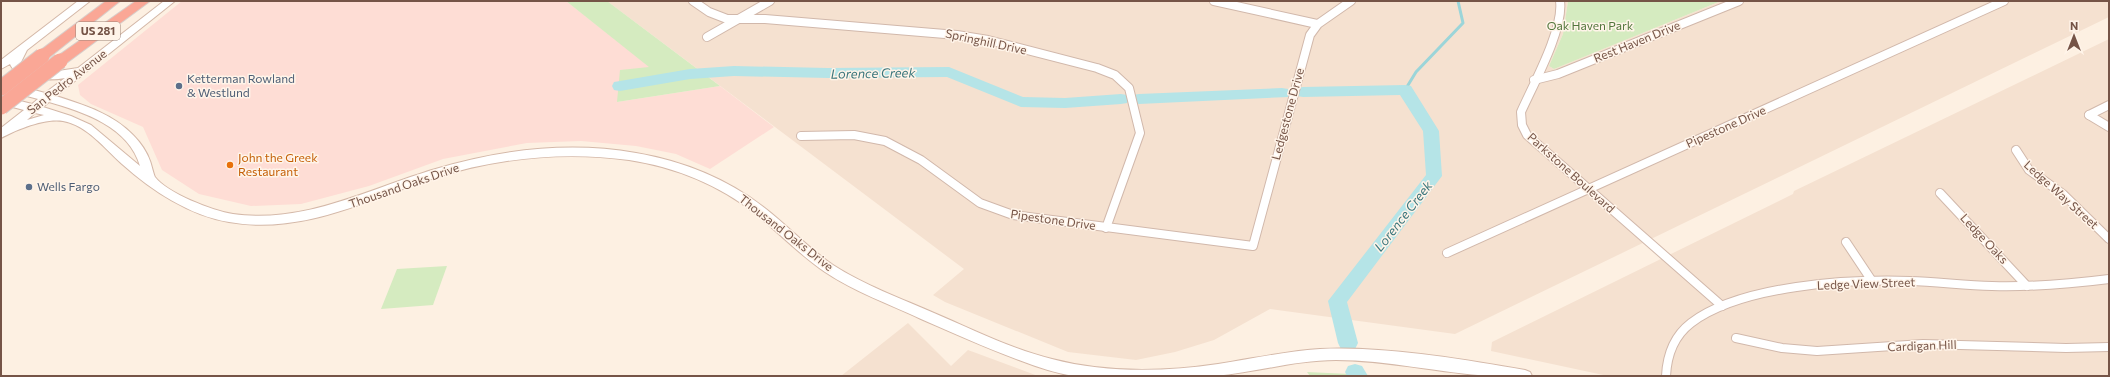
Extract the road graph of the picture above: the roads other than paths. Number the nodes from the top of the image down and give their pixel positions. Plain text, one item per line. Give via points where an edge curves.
1 (85, 1) edge
2 (106, 1) edge
3 (114, 1) edge
4 (137, 1) edge
5 (144, 1) edge
6 (170, 1) edge
7 (693, 1) edge
8 (770, 1) edge
9 (1214, 1) edge
10 (1352, 1) edge
11 (1560, 1) edge
12 (1739, 1) edge
13 (2004, 1) edge
14 (737, 20) junction
15 (1316, 24) junction
16 (707, 36) dead end
17 (61, 42) junction
18 (26, 45) junction
19 (14, 55) junction
20 (1, 60) edge
21 (60, 60) junction
22 (1, 65) edge
23 (87, 67) junction
24 (1534, 80) junction
25 (1, 85) edge
26 (1, 88) edge
27 (46, 98) junction
28 (1, 100) edge
29 (2109, 105) edge
30 (1, 107) edge
31 (76, 107) junction
32 (33, 109) junction
33 (63, 117) junction
34 (2109, 127) edge
35 (1, 135) edge
36 (801, 136) dead end
37 (2016, 150) dead end
38 (149, 178) junction
39 (1589, 189) junction
40 (1940, 193) dead end
41 (1106, 228) junction
42 (2109, 239) edge
43 (1846, 242) dead end
44 (1253, 246) joint
45 (1447, 253) dead end
46 (2109, 279) edge
47 (1872, 281) junction
48 (2028, 286) junction
49 (1722, 306) junction
50 (1736, 338) dead end
51 (2109, 347) edge
52 (1525, 376) edge
53 (1666, 376) edge

1 - 18 main road
2 - 17 highway
3 - 17 highway, US 281
4 - 21 highway, US 281
5 - 21 highway
6 - 23 main road, San Pedro Avenue
7 - 14 street, Springhill Drive via 719,17
8 - 14 street
9 - 15 street
10 - 15 street
11 - 24 street, Parkstone Boulevard via 1557,30
12 - 24 street, Rest Haven Drive via 1558,74
13 - 39 street, Pipestone Drive
14 - 16 street
14 - 41 street, Springhill Drive via 765,19 957,35 988,40 1083,64 1115,75 1129,88 1140,133
15 - 44 street, Ledgestone Drive via 1310,35 1294,90
17 - 26 highway, US 281, bridge
18 - 19 main road
18 - 23 main road via 15,61 15,65 21,70 53,78
19 - 20 main road
19 - 22 main road
21 - 30 highway, US 281, bridge
23 - 27 main road, San Pedro Avenue
23 - 31 main road via 69,88 67,96
24 - 39 street, Parkstone Boulevard via 1521,112 1523,129
25 - 27 main road
27 - 31 main road
27 - 32 main road, San Pedro Avenue
28 - 32 main road, Thousand Oaks Drive
29 - 34 street via 2089,115
31 - 38 main road via 99,115 126,134 142,156
32 - 33 main road, Thousand Oaks Drive
32 - 35 main road, San Pedro Avenue
33 - 35 main road via 36,120
33 - 38 main road, Thousand Oaks Drive via 99,136
36 - 41 street, Pipestone Drive via 879,139 904,150 977,202 988,207 1026,217
37 - 42 street, Ledge Way Street via 2029,170 2063,194
38 - 52 main road, Thousand Oaks Drive via 167,194 190,207 214,216 271,221 312,216 335,210 460,166 551,152 613,153 665,163 709,179 745,199 811,255 850,281 989,343 1056,366 1106,374 1181,375 1298,357 1340,354 1384,357
39 - 45 street, Pipestone Drive
39 - 49 street, Parkstone Boulevard
40 - 48 street, Ledge Oaks
41 - 44 street, Pipestone Drive
43 - 47 street
46 - 48 street, Ledge View Street
47 - 48 street, Ledge View Street via 1909,280
47 - 49 street, Ledge View Street via 1800,288
49 - 53 street, Ledge View Street via 1699,317 1682,332 1671,350
50 - 51 street, Cardigan Hill via 1781,349 1803,351 1935,344 2049,349

